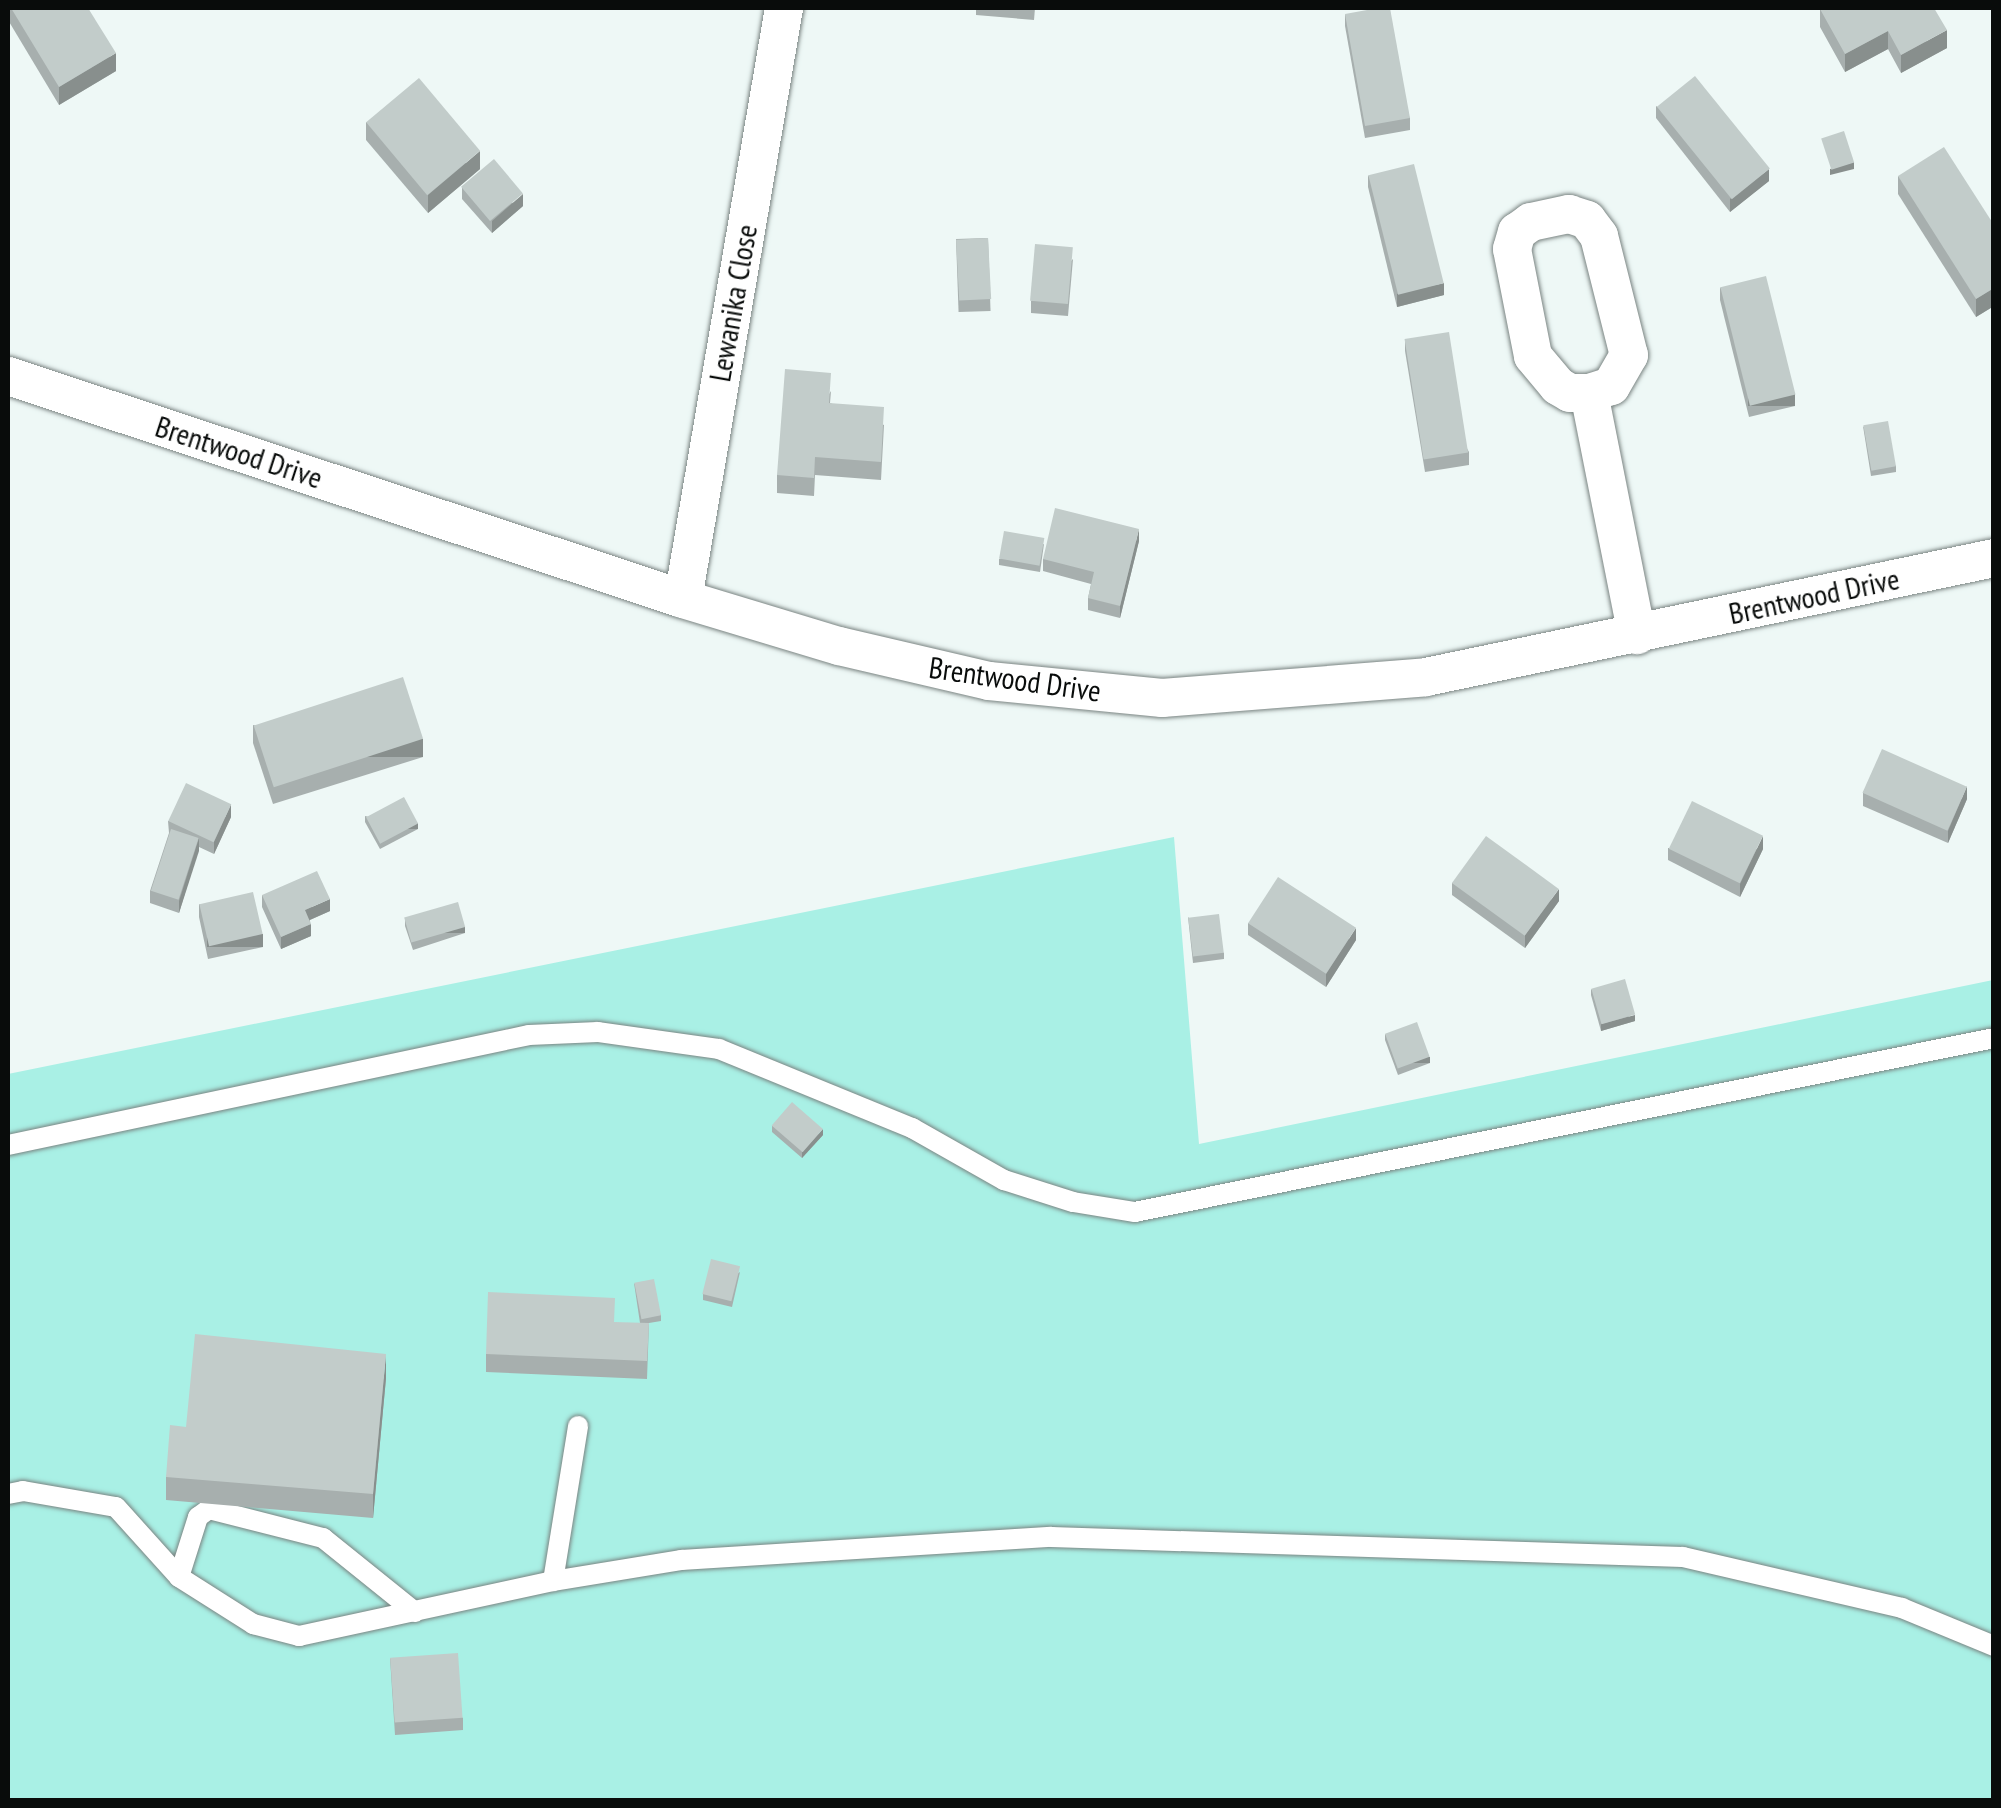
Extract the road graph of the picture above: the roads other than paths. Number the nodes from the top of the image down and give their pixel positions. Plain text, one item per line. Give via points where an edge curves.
1 (784, 8) edge
2 (8, 376) edge
3 (1588, 393) junction
4 (1994, 558) edge
5 (682, 600) junction
6 (1637, 635) junction
7 (1994, 1038) edge
8 (8, 1145) edge
9 (578, 1426) dead end
10 (8, 1494) edge
11 (178, 1577) junction
12 (553, 1581) junction
13 (416, 1612) junction
14 (1994, 1646) edge

1 - 5 street, Lewanika Close
2 - 5 street, Brentwood Drive
3 - 3 street via 1570,394 1558,386 1533,356 1512,250 1518,232 1532,222 1569,214 1586,220 1599,236 1629,355 1612,386
3 - 6 street
4 - 6 street, Brentwood Drive
5 - 6 street, Brentwood Drive via 989,682 1162,698 1426,677
7 - 8 lane via 1135,1212 1004,1180 912,1128 719,1049 598,1032 529,1035
9 - 12 lane
10 - 11 lane via 116,1507
11 - 13 lane via 253,1624 299,1636
11 - 13 lane via 198,1517 210,1509 323,1538
12 - 13 lane
12 - 14 lane via 681,1560 1052,1537 1683,1557 1902,1608

